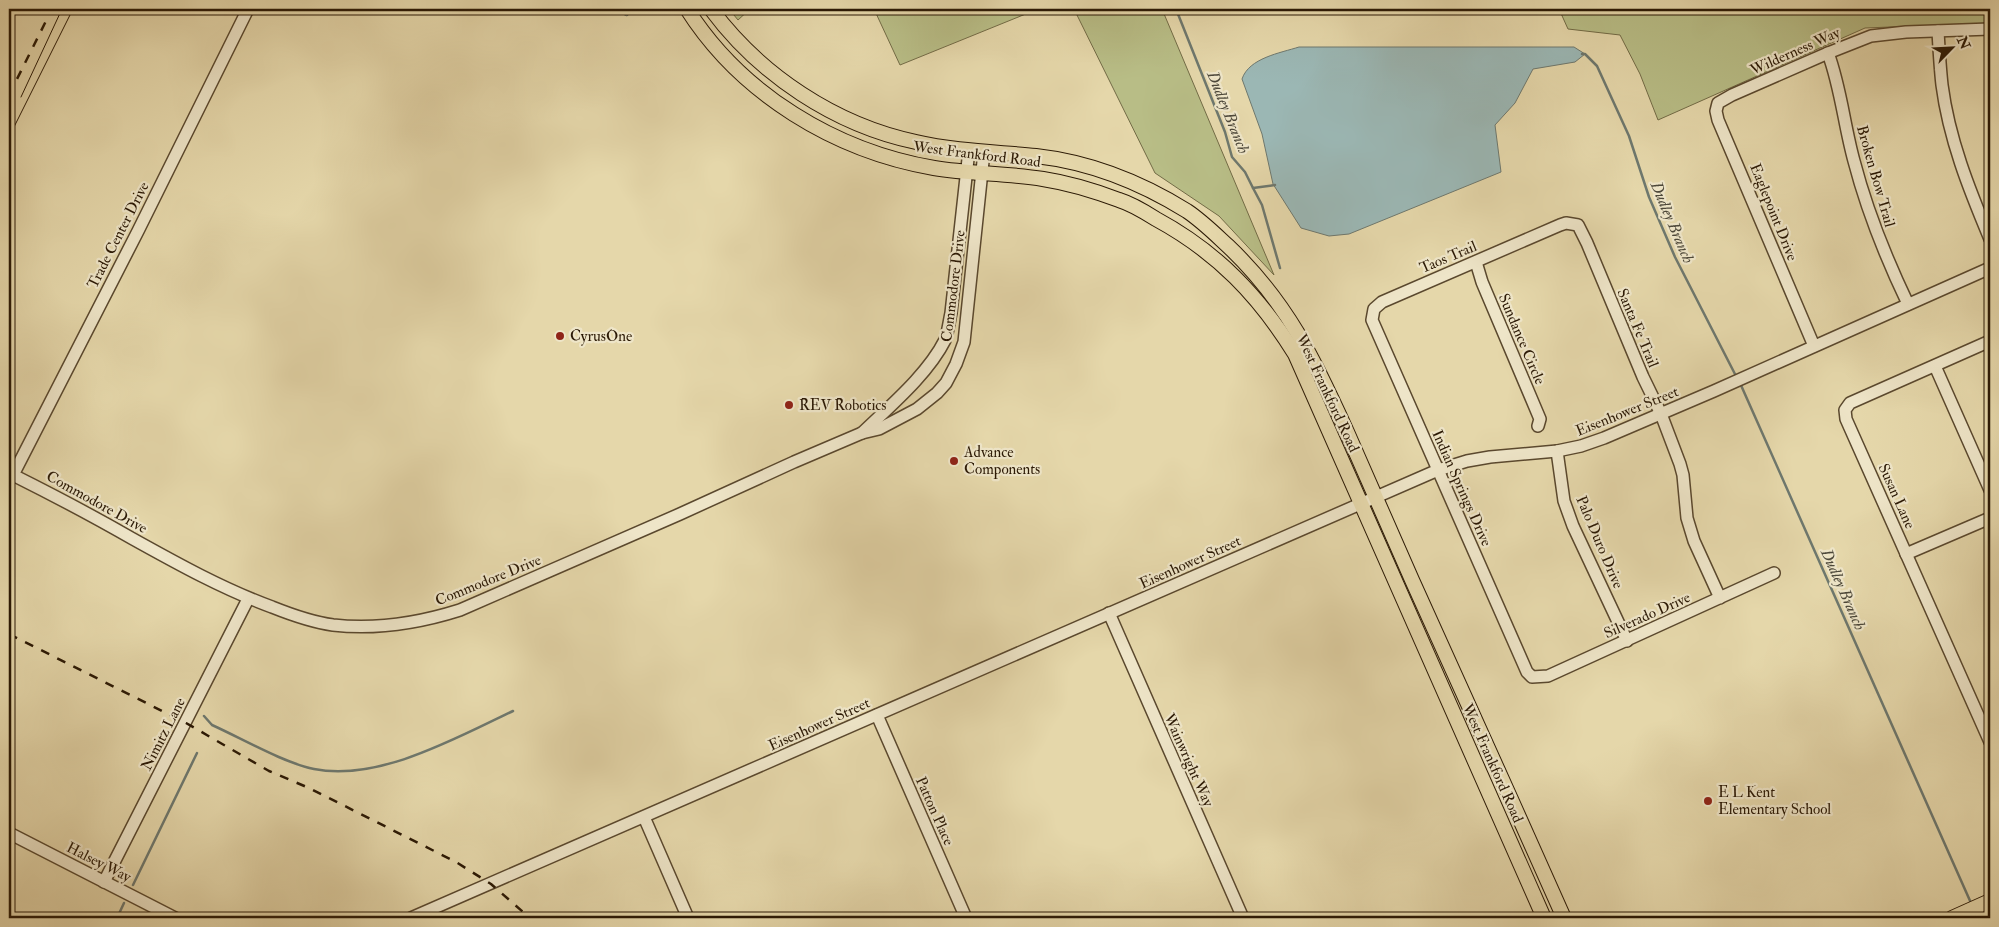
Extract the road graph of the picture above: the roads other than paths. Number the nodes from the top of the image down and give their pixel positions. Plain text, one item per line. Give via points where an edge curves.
1 (248, 9) edge
2 (687, 9) edge
3 (711, 9) edge
4 (1990, 29) edge
5 (1938, 31) junction
6 (1828, 52) junction
7 (1732, 95) joint
8 (969, 150) junction
9 (984, 152) junction
10 (968, 171) junction
11 (982, 172) junction
12 (1535, 236) joint
13 (1990, 239) edge
14 (1476, 262) junction
15 (1990, 268) edge
16 (1908, 304) junction
17 (1374, 309) joint
18 (946, 338) junction
19 (1990, 341) edge
20 (964, 342) junction
21 (1814, 346) junction
22 (1935, 366) junction
23 (902, 394) junction
24 (917, 409) junction
25 (1660, 414) junction
26 (1538, 426) dead end
27 (862, 433) junction
28 (1557, 451) junction
29 (1438, 470) junction
30 (13, 474) joint
31 (1990, 490) edge
32 (1376, 496) junction
33 (1360, 504) junction
34 (1990, 518) edge
35 (1906, 554) junction
36 (1774, 573) dead end
37 (248, 598) junction
38 (1720, 598) junction
39 (1109, 614) junction
40 (1627, 641) junction
41 (1532, 677) joint
42 (877, 715) junction
43 (1990, 742) edge
44 (644, 817) junction
45 (9, 834) edge
46 (104, 882) junction
47 (1990, 901) edge
48 (176, 918) edge
49 (412, 918) edge
50 (688, 918) edge
51 (966, 918) edge
52 (1243, 918) edge
53 (1544, 918) edge
54 (1564, 918) edge
55 (1952, 918) edge

1 - 30 street, Trade Center Drive
2 - 10 main road, West Frankford Road via 702,32 735,67 805,122 846,142 903,161
3 - 8 main road, West Frankford Road via 761,64 821,106 870,130 915,142
4 - 5 street, Wilderness Way
5 - 6 street, Wilderness Way via 1886,33
5 - 13 street via 1942,84 1955,148
6 - 7 street, Wilderness Way
6 - 16 street, Broken Bow Trail via 1870,216
7 - 21 street, Eaglepoint Drive via 1718,102 1718,120
8 - 9 main road, West Frankford Road
8 - 10 street, Commodore Drive
9 - 11 street, Commodore Drive
9 - 32 main road, West Frankford Road via 1088,166 1141,187 1188,212 1210,228 1240,257 1283,308 1310,351
10 - 11 main road, West Frankford Road
10 - 18 street, Commodore Drive
11 - 20 street, Commodore Drive
11 - 33 main road, West Frankford Road via 1064,183 1122,201 1181,232 1205,249 1247,288 1278,328 1303,372
12 - 14 street, Taos Trail
12 - 25 street, Santa Fe Trail via 1566,224 1578,225
14 - 17 street, Taos Trail via 1382,302
14 - 26 street, Sundance Circle via 1540,419
15 - 16 street, Eisenhower Street
16 - 21 street, Eisenhower Street
17 - 29 street, Indian Springs Drive via 1372,320
18 - 20 street
18 - 23 street, Commodore Drive via 935,357
19 - 22 street, Susan Lane
20 - 24 street, Commodore Drive via 946,382
21 - 25 street, Eisenhower Street
22 - 31 street
22 - 35 street, Susan Lane via 1850,403 1845,410 1846,419
23 - 24 street
23 - 27 street, Commodore Drive
24 - 27 street, Commodore Drive via 878,430
25 - 28 street, Eisenhower Street via 1604,438
25 - 38 street, Santa Fe Trail via 1683,475 1687,518
27 - 37 street, Commodore Drive via 460,610 436,617 395,625 333,625 304,620
28 - 29 street, Eisenhower Street via 1490,457
28 - 40 street, Palo Duro Drive via 1564,501 1573,526
29 - 32 street, Eisenhower Street
29 - 41 street, Indian Springs Drive
30 - 37 street, Commodore Drive via 191,572
32 - 33 street, Eisenhower Street
32 - 54 main road, West Frankford Road
33 - 39 street, Eisenhower Street
33 - 53 main road, West Frankford Road
34 - 35 street
35 - 43 street, Susan Lane
36 - 38 street, Silverado Drive
37 - 46 street, Nimitz Lane
38 - 40 street, Silverado Drive
39 - 42 street, Eisenhower Street
39 - 52 street, Wainwright Way
40 - 41 street, Silverado Drive via 1548,676
42 - 44 street, Eisenhower Street
42 - 51 street, Patton Place
44 - 49 street, Eisenhower Street
44 - 50 street
45 - 46 street, Halsey Way
46 - 48 street, Halsey Way
47 - 55 main road

